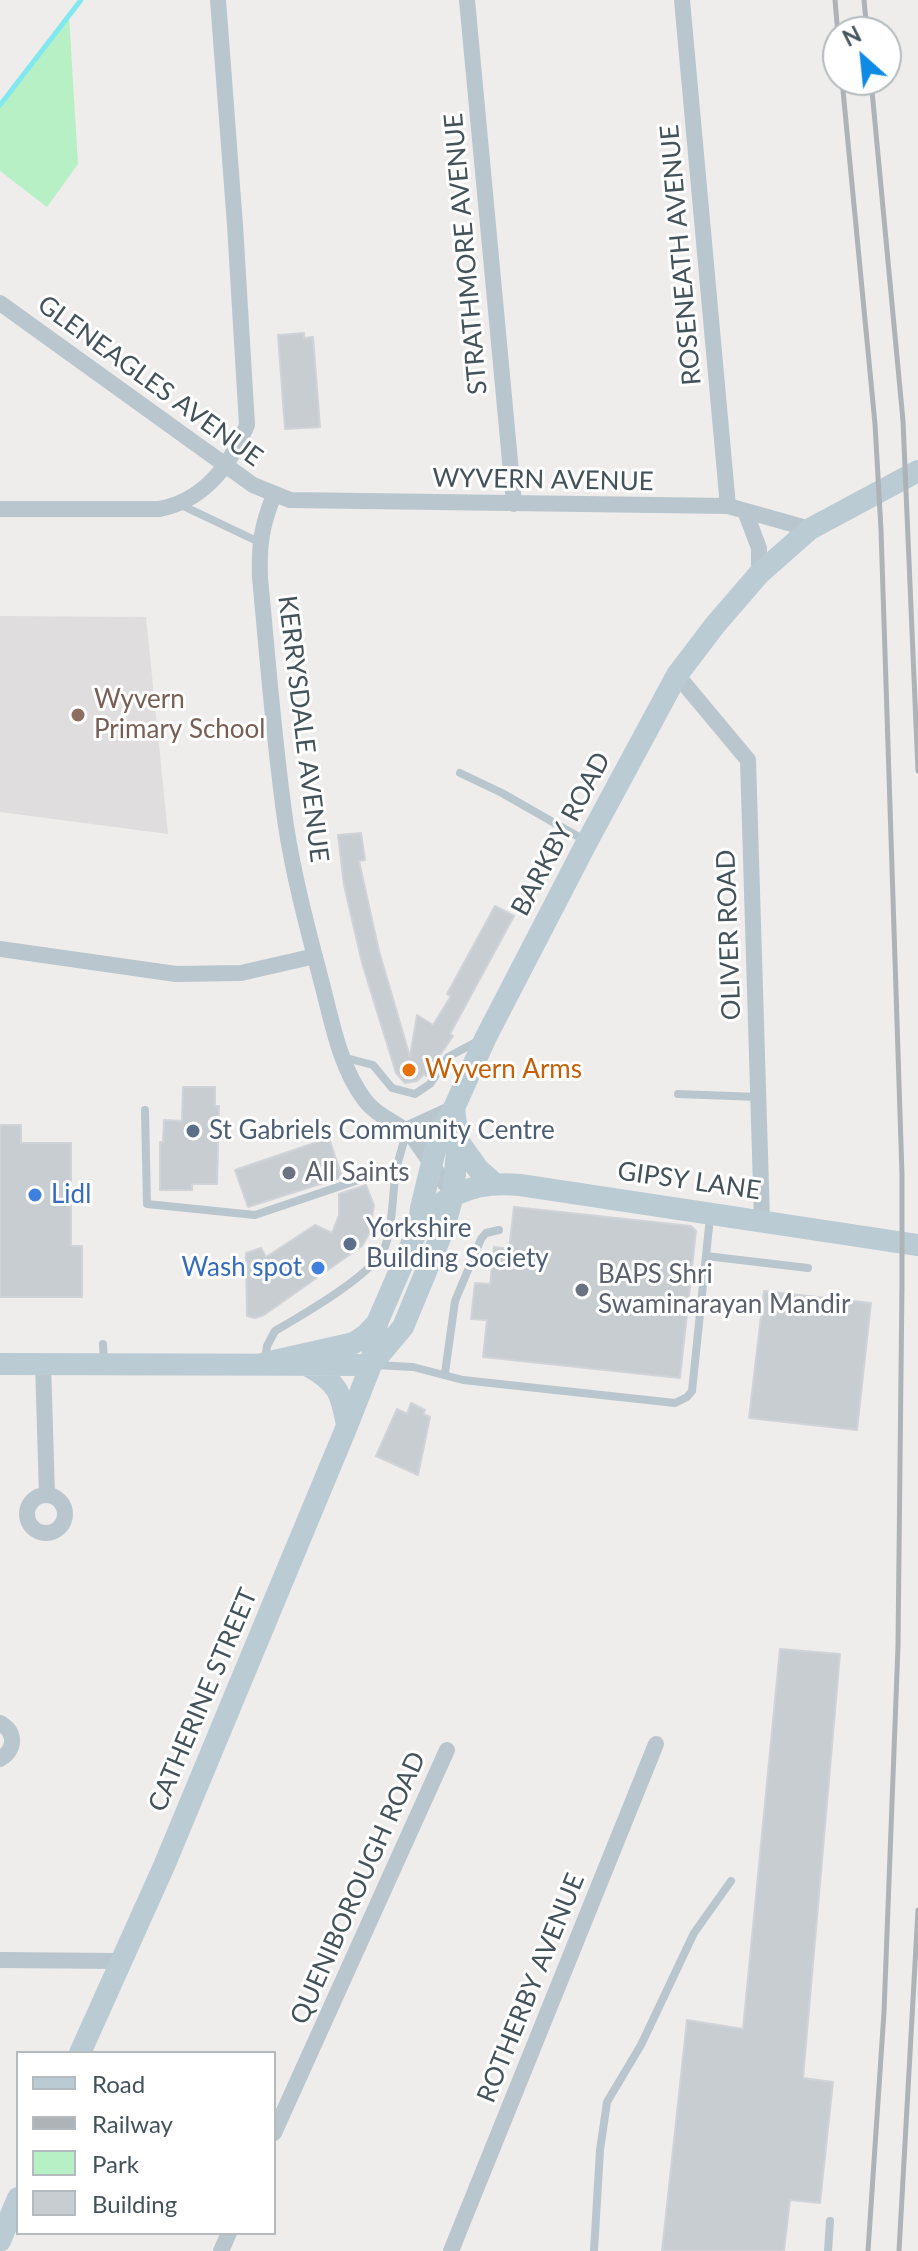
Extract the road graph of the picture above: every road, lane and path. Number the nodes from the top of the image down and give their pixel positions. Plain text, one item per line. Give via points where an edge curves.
1 (218, 0) edge
2 (467, 0) edge
3 (682, 0) edge
4 (0, 303) edge
5 (225, 465) junction
6 (918, 471) edge
7 (274, 495) junction
8 (514, 504) junction
9 (181, 505) junction
10 (728, 506) junction
11 (0, 509) edge
12 (745, 511) junction
13 (810, 529) junction
14 (259, 542) junction
15 (759, 574) junction
16 (677, 675) junction
17 (460, 773) dead end
18 (587, 842) junction
19 (0, 949) edge
20 (315, 956) junction
21 (486, 1037) junction
22 (342, 1057) junction
23 (678, 1094) dead end
24 (758, 1097) junction
25 (454, 1108) junction
26 (145, 1110) dead end
27 (406, 1130) junction
28 (458, 1141) junction
29 (431, 1162) junction
30 (397, 1167) junction
31 (495, 1184) junction
32 (453, 1195) junction
33 (711, 1212) junction
34 (762, 1220) junction
35 (419, 1226) junction
36 (499, 1230) dead end
37 (918, 1245) edge
38 (706, 1256) junction
39 (808, 1268) dead end
40 (377, 1323) junction
41 (43, 1363) junction
42 (265, 1363) junction
43 (0, 1364) edge
44 (371, 1365) junction
45 (310, 1367) junction
46 (445, 1373) junction
47 (347, 1426) junction
48 (47, 1495) dead end
49 (0, 1723) edge
50 (656, 1744) dead end
51 (447, 1750) dead end
52 (0, 1759) edge
53 (731, 1881) dead end
54 (0, 1960) edge
55 (119, 1961) junction
56 (81, 2051) edge
57 (276, 2129) edge
58 (16, 2203) edge
59 (830, 2221) dead end
60 (0, 2241) edge
61 (225, 2242) edge
62 (241, 2251) edge
63 (451, 2251) edge
64 (594, 2251) edge
65 (828, 2251) edge

1 - 5 street via 247,425
2 - 8 street, STRATHMORE AVENUE
3 - 10 street, ROSENEATH AVENUE
4 - 5 street, GLENEAGLES AVENUE
5 - 7 street, GLENEAGLES AVENUE
5 - 9 street
6 - 13 street, BARKBY ROAD
7 - 8 street, WYVERN AVENUE via 322,502
7 - 14 street, KERRYSDALE AVENUE
8 - 10 street, WYVERN AVENUE
9 - 11 street
9 - 14 lane
10 - 12 street, WYVERN AVENUE
12 - 13 street, WYVERN AVENUE
12 - 15 street via 759,548
13 - 15 street, BARKBY ROAD
14 - 20 street, KERRYSDALE AVENUE via 287,828
15 - 16 street, BARKBY ROAD
16 - 18 street, BARKBY ROAD
16 - 24 street, OLIVER ROAD via 748,760
17 - 18 lane
18 - 21 street, BARKBY ROAD
19 - 20 street via 176,974 241,973
20 - 22 street, KERRYSDALE AVENUE
21 - 22 lane via 448,1057 430,1084 415,1094 392,1088 373,1065
21 - 25 street, BARKBY ROAD
22 - 27 street, KERRYSDALE AVENUE via 366,1102
23 - 24 lane
24 - 34 street, OLIVER ROAD
25 - 27 street
25 - 28 street
25 - 29 street, BARKBY ROAD
26 - 30 lane via 147,1204 255,1215
27 - 29 street, KERRYSDALE AVENUE
27 - 30 lane
28 - 31 street
28 - 32 street
29 - 32 street, KERRYSDALE AVENUE
29 - 35 street, BARKBY ROAD
30 - 42 lane via 383,1251 365,1271 275,1331
31 - 32 street, GIPSY LANE
31 - 33 street, GIPSY LANE
32 - 35 street, GIPSY LANE
32 - 44 street via 403,1327
33 - 34 street, GIPSY LANE
33 - 38 lane
34 - 37 street, GIPSY LANE
35 - 40 street, GIPSY LANE
36 - 46 lane via 481,1239 455,1301
38 - 39 lane
38 - 46 lane via 692,1391 681,1401 478,1381
40 - 42 street via 354,1343
40 - 44 street, GIPSY LANE
41 - 42 street via 104,1354
41 - 43 street
41 - 48 street
42 - 45 street
44 - 45 street
44 - 46 lane
44 - 47 street, CATHERINE STREET
45 - 47 street via 330,1379 341,1396
47 - 55 street, CATHERINE STREET via 176,1838
49 - 52 street via 12,1740 9,1753
50 - 63 street, ROTHERBY AVENUE
51 - 57 street, QUENIBOROUGH ROAD
53 - 64 lane via 694,1933 641,2045 607,2102
54 - 55 street
55 - 56 street, CATHERINE STREET
58 - 60 street
59 - 65 lane
61 - 62 street

